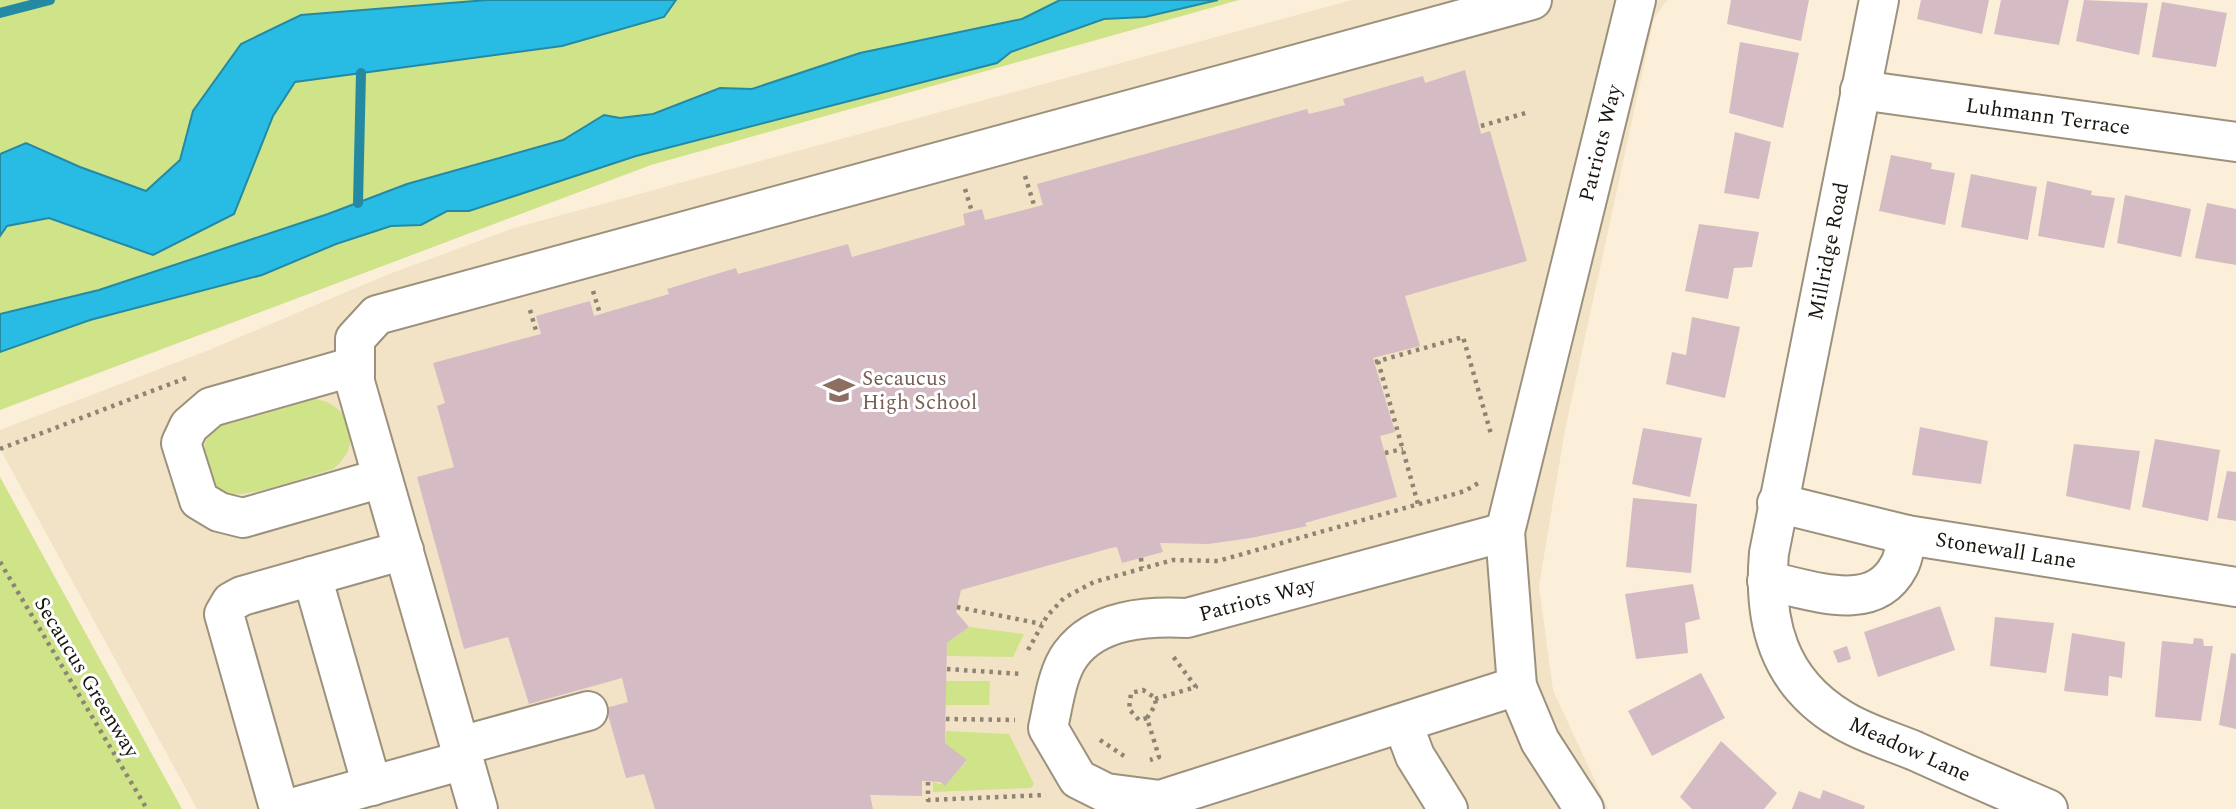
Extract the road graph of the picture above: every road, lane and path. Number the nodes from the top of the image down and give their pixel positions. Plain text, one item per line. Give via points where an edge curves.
1 (1532, 0) edge
2 (1636, 0) edge
3 (1879, 0) edge
4 (1860, 90) junction
5 (1529, 113) dead end
6 (1480, 126) dead end
7 (2236, 142) edge
8 (1023, 169) dead end
9 (964, 185) dead end
10 (1034, 205) dead end
11 (972, 212) dead end
12 (592, 288) dead end
13 (529, 306) dead end
14 (600, 314) dead end
15 (537, 334) dead end
16 (1378, 360) dead end
17 (355, 366) junction
18 (192, 376) dead end
19 (0, 449) edge
20 (1403, 449) junction
21 (1385, 453) dead end
22 (382, 478) junction
23 (1777, 503) junction
24 (1418, 504) dead end
25 (1505, 532) junction
26 (1907, 535) junction
27 (404, 550) junction
28 (1141, 558) dead end
29 (0, 562) edge
30 (1142, 568) dead end
31 (312, 576) junction
32 (1767, 581) junction
33 (2236, 587) edge
34 (957, 607) dead end
35 (1042, 624) dead end
36 (1169, 653) dead end
37 (947, 669) dead end
38 (1021, 674) dead end
39 (1517, 685) junction
40 (1155, 699) junction
41 (588, 710) dead end
42 (1147, 718) junction
43 (946, 719) dead end
44 (1016, 720) dead end
45 (1403, 724) junction
46 (1094, 733) dead end
47 (462, 753) junction
48 (1130, 758) dead end
49 (1139, 760) dead end
50 (372, 786) junction
51 (1092, 801) edge
52 (147, 809) edge
53 (478, 809) edge
54 (1448, 809) edge
55 (1584, 809) edge
56 (2048, 809) edge

1 - 17 street via 377,315 355,339
2 - 25 street, Patriots Way
3 - 4 street, Millridge Road
4 - 7 street, Luhmann Terrace
4 - 23 street, Millridge Road
5 - 6 path
8 - 10 path
9 - 11 path
12 - 14 path
13 - 15 path
16 - 20 path
17 - 22 street via 355,382
17 - 22 street via 211,407 189,426 181,443 199,500 219,512 243,518
18 - 19 path
20 - 21 path
20 - 24 path
22 - 27 street
23 - 26 street, Stonewall Lane
23 - 32 street, Meadow Lane
25 - 39 street, Patriots Way
25 - 51 street, Patriots Way via 1187,618 1154,617 1101,628 1070,654 1048,728
26 - 32 street via 1900,566 1880,589 1868,594 1839,595
26 - 33 street, Stonewall Lane
27 - 31 street
27 - 47 street
28 - 30 path
29 - 52 path, Secaucus Greenway
31 - 50 street
31 - 50 street via 242,596 231,602 224,614 278,801 288,809
32 - 56 street, Meadow Lane via 1775,641 1785,665 1821,704 1841,720
34 - 35 path
36 - 40 path via 1196,687
37 - 38 path
39 - 45 street, Patriots Way
39 - 55 street, Patriots Way via 1539,741
40 - 42 path via 1154,712
40 - 42 path via 1143,690 1130,693 1129,709 1139,720
41 - 47 street
42 - 49 path via 1159,757
43 - 44 path
45 - 51 street, Patriots Way via 1160,800
45 - 54 street via 1415,756
46 - 48 path via 1106,747
47 - 50 street
47 - 53 street

